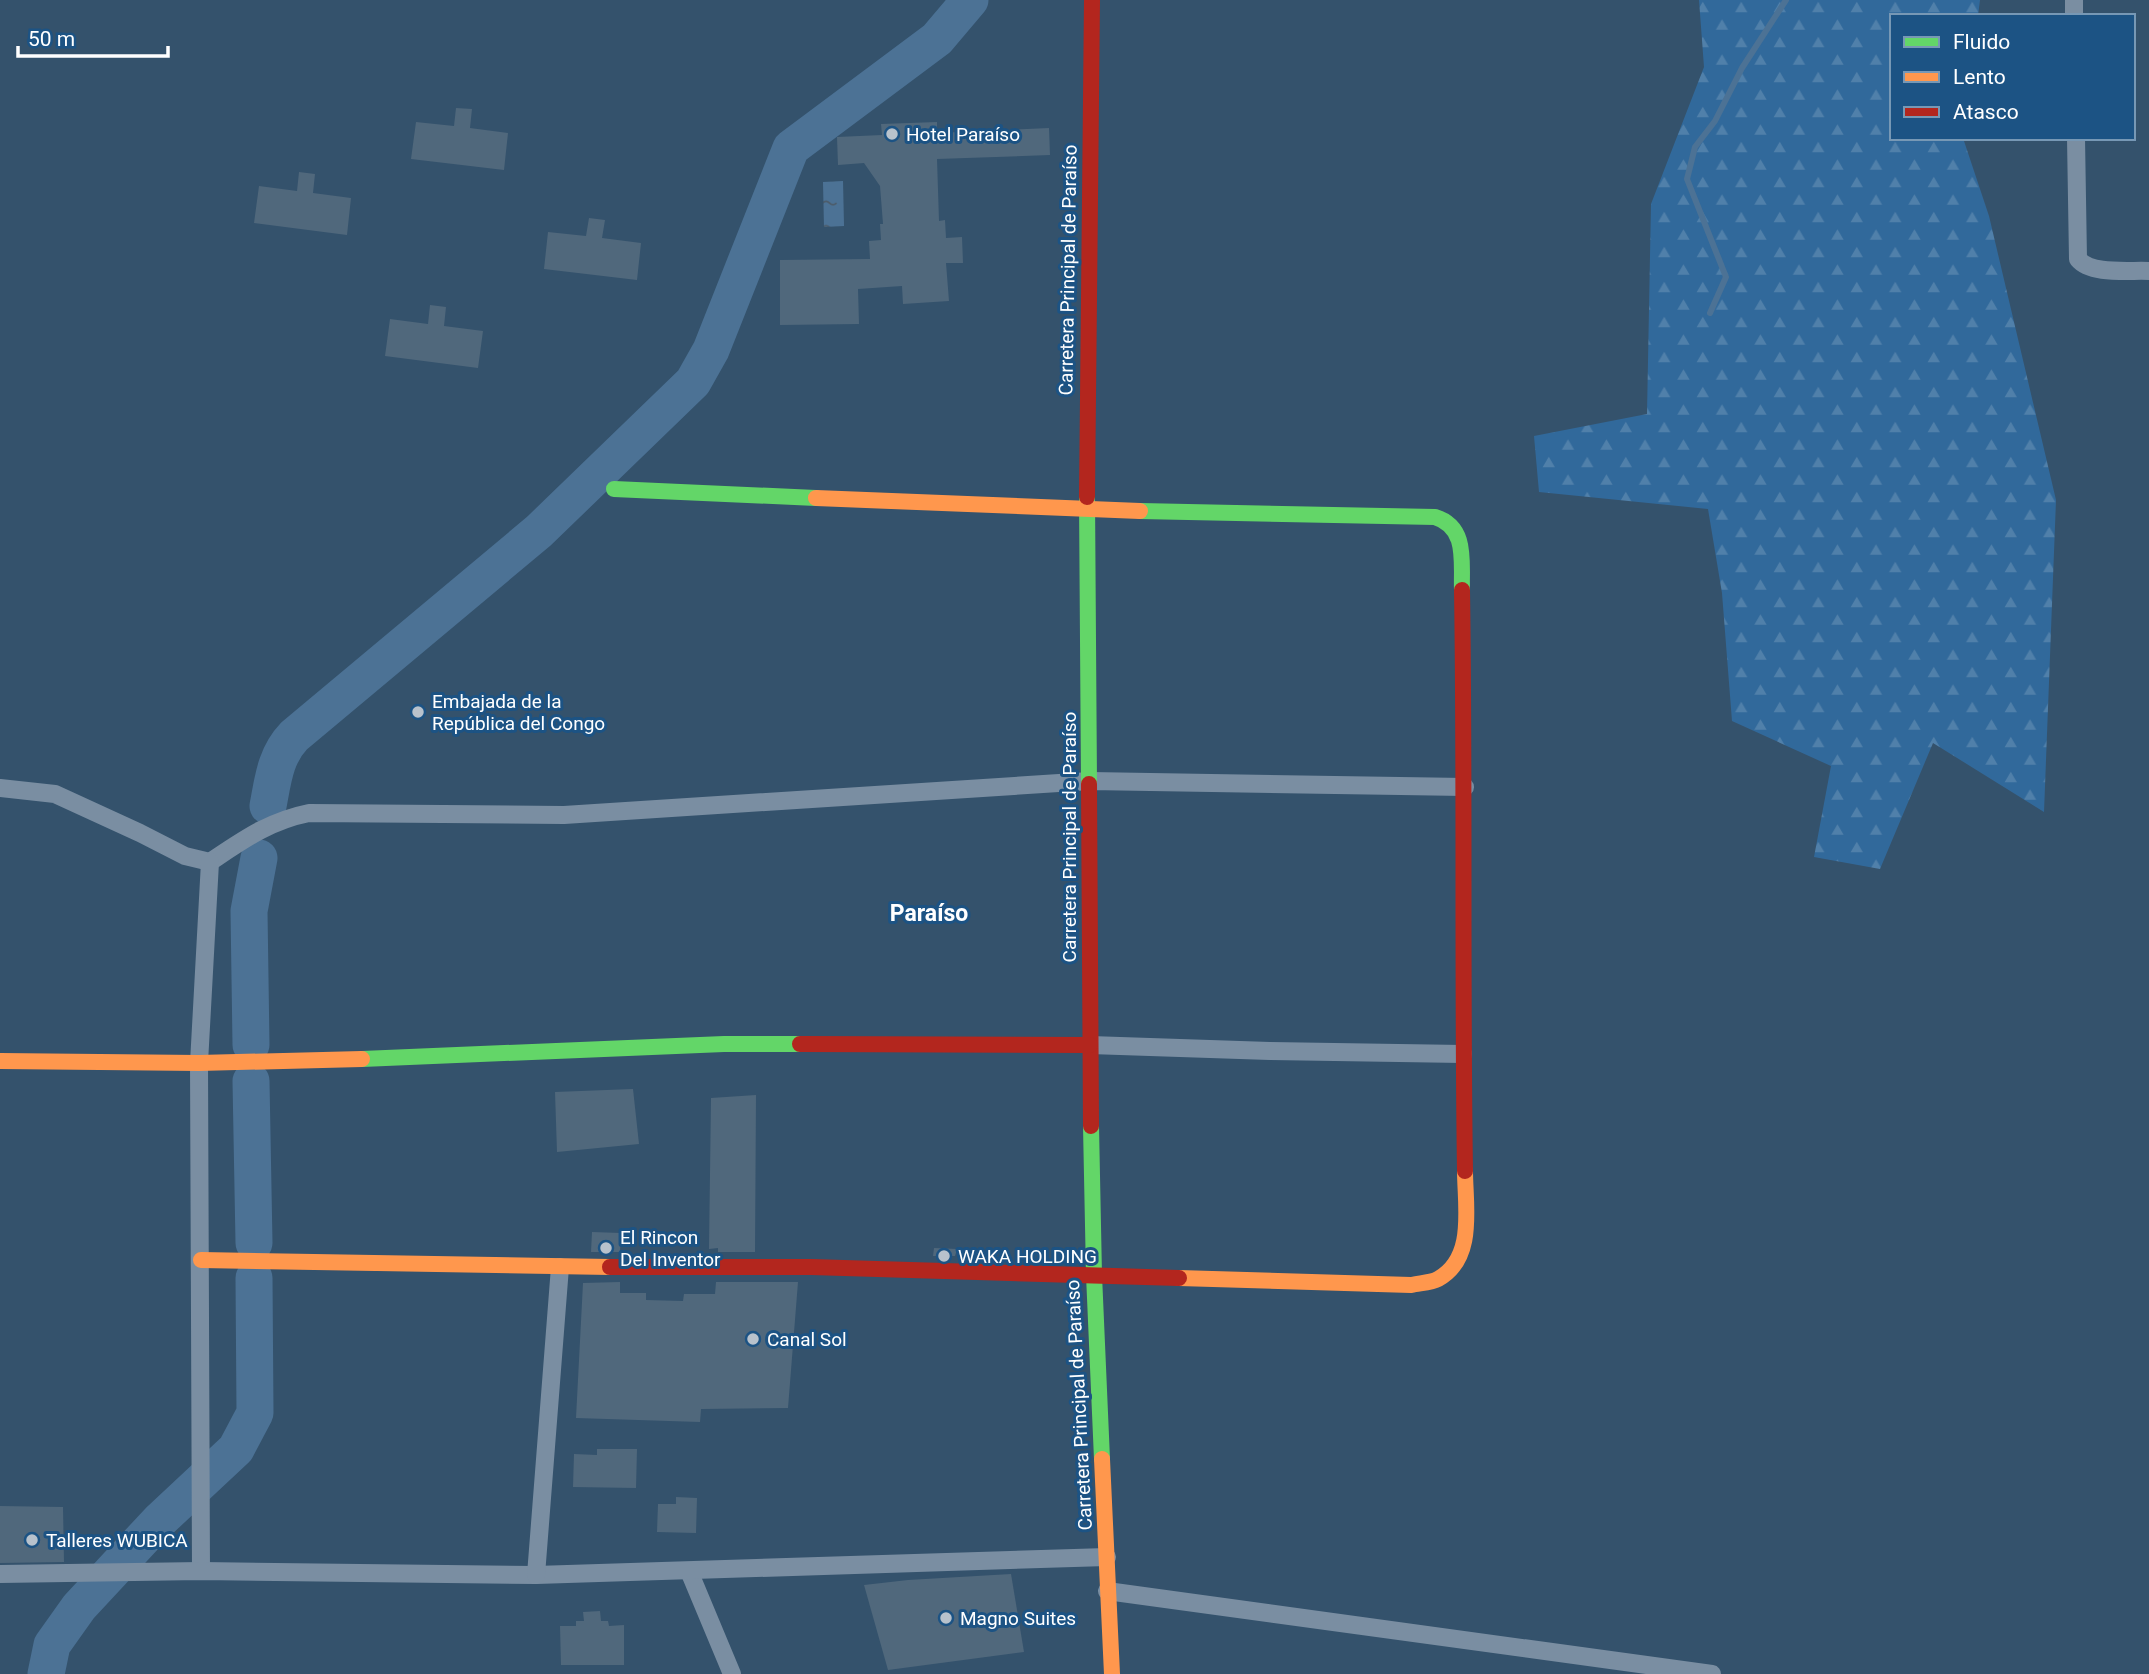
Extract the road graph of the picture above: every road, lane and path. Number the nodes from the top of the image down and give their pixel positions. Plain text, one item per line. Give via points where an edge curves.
1 (1092, 0) edge
2 (2076, 140) edge
3 (2149, 271) edge
4 (614, 489) dead end
5 (1087, 510) junction
6 (1090, 781) junction
7 (1465, 787) junction
8 (0, 788) edge
9 (210, 862) junction
10 (1090, 1045) junction
11 (1463, 1054) junction
12 (0, 1061) edge
13 (199, 1063) junction
14 (201, 1260) junction
15 (561, 1267) junction
16 (1094, 1276) junction
17 (1107, 1557) junction
18 (201, 1571) junction
19 (689, 1571) junction
20 (0, 1574) edge
21 (536, 1575) junction
22 (1107, 1591) junction
23 (732, 1674) edge
24 (1112, 1674) edge
25 (1712, 1674) edge

1 - 5 street, Carretera Principal de Paraíso
2 - 3 street via 2078,259 2094,270
4 - 5 street
5 - 6 street, Carretera Principal de Paraíso
5 - 7 street via 1448,520 1461,548
6 - 7 street
6 - 9 street via 564,815 309,813 254,832
6 - 10 street, Carretera Principal de Paraíso
7 - 11 street
8 - 9 street via 55,794 186,856
9 - 13 street
10 - 11 street
10 - 13 street via 724,1044
10 - 16 street, Carretera Principal de Paraíso
11 - 16 street via 1466,1238 1457,1262 1438,1279 1410,1285
12 - 13 street
13 - 14 street
14 - 15 street
14 - 18 street
15 - 16 street
15 - 21 street
16 - 17 street, Carretera Principal de Paraíso
17 - 19 street
17 - 22 street, Carretera Principal de Paraíso
18 - 20 street
18 - 21 street
19 - 21 street
19 - 23 street
22 - 24 street, Carretera Principal de Paraíso
22 - 25 street

